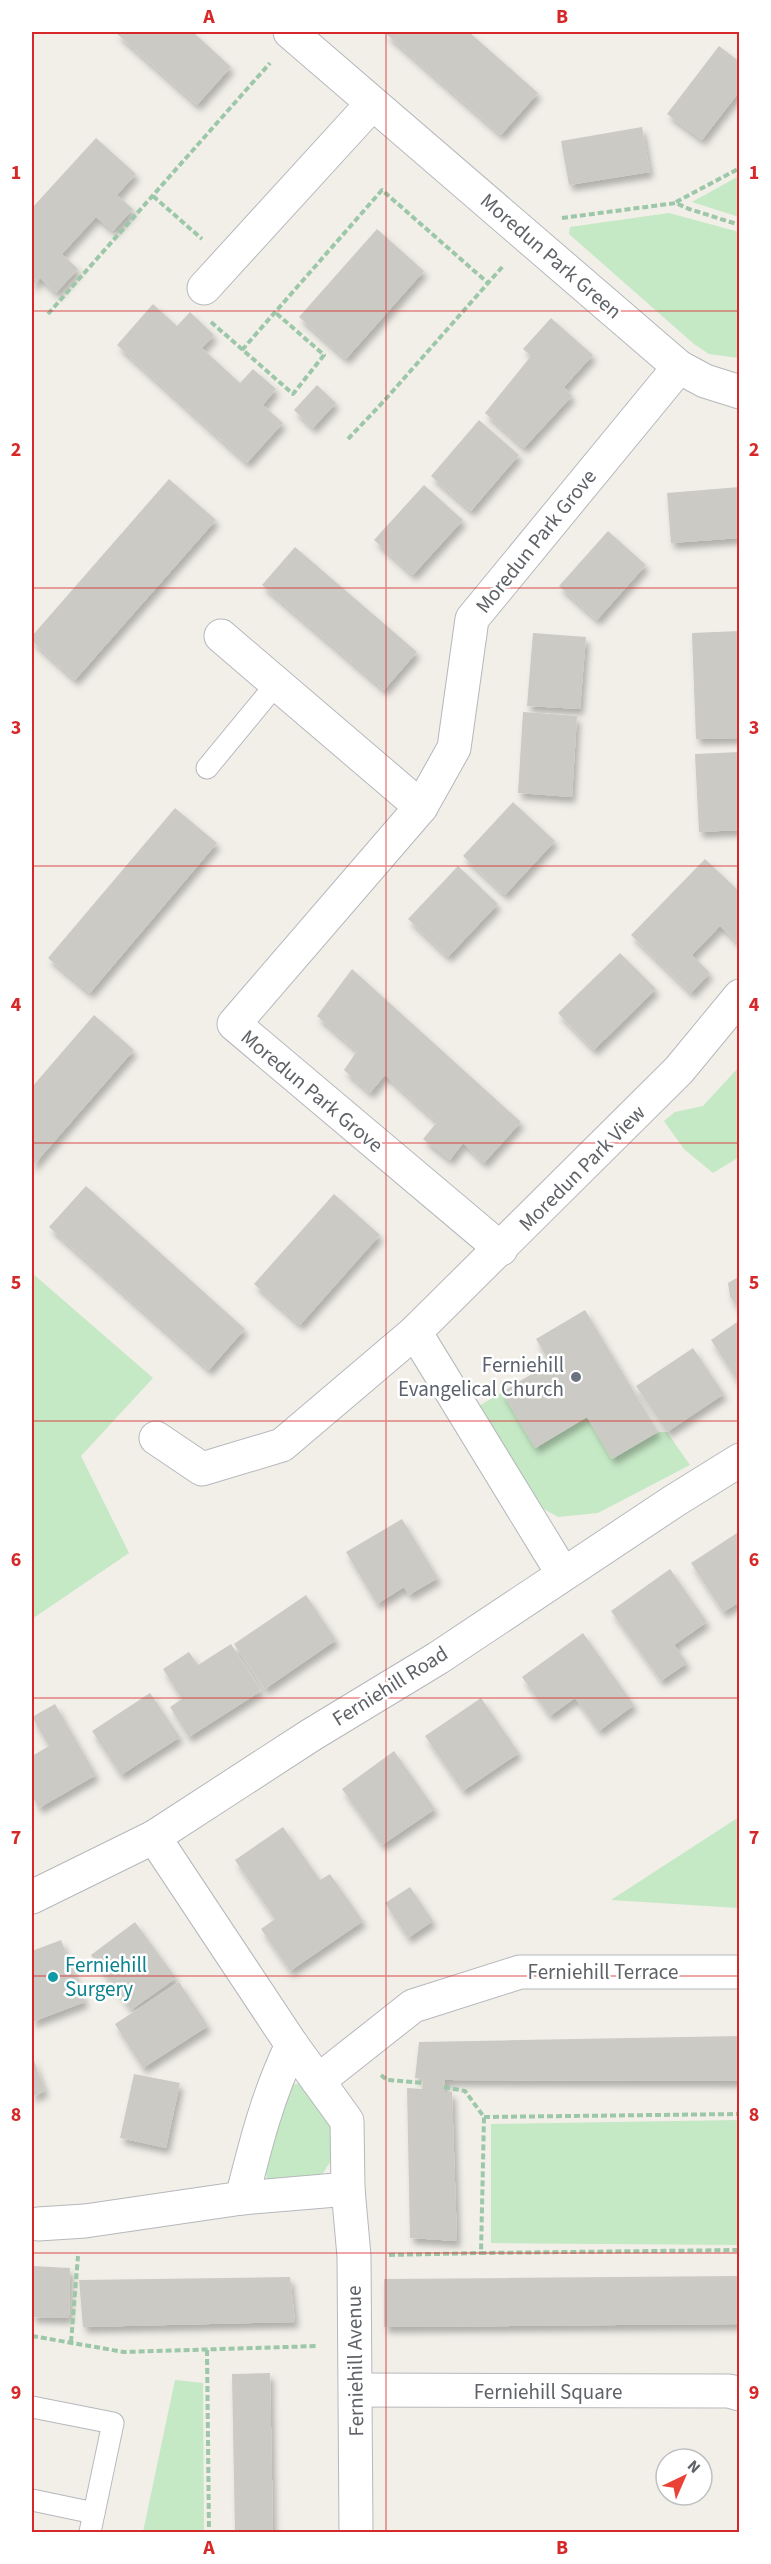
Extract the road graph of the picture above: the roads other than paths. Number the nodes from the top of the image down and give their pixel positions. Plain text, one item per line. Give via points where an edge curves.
1 (292, 34) edge
2 (372, 104) junction
3 (204, 288) dead end
4 (679, 367) junction
5 (740, 392) edge
6 (221, 636) dead end
7 (277, 683) junction
8 (207, 768) dead end
9 (421, 807) junction
10 (740, 996) edge
11 (501, 1249) junction
12 (415, 1332) junction
13 (156, 1438) dead end
14 (740, 1460) edge
15 (563, 1574) junction
16 (154, 1837) junction
17 (32, 1897) edge
18 (740, 1972) edge
19 (292, 2045) junction
20 (318, 2081) junction
21 (348, 2189) junction
22 (242, 2198) junction
23 (39, 2224) dead end
24 (356, 2390) junction
25 (740, 2394) edge
26 (32, 2407) edge
27 (32, 2500) edge
28 (92, 2523) edge
29 (356, 2532) edge

1 - 2 street, Moredun Park Green
2 - 3 street
2 - 4 street, Moredun Park Green
4 - 5 street, Moredun Park Green via 705,381
4 - 9 street, Moredun Park Grove via 472,620 454,748
6 - 7 street
7 - 8 lane
7 - 9 street
9 - 11 street, Moredun Park Grove via 234,1024
10 - 11 street, Moredun Park View via 679,1070
11 - 12 street, Moredun Park View
12 - 13 street, Moredun Park View via 282,1445 202,1469
12 - 15 street
14 - 15 street, Ferniehill Road
15 - 16 street, Ferniehill Road via 438,1658
16 - 17 street, Ferniehill Road
16 - 19 street, Ferniehill Avenue
18 - 20 street, Ferniehill Terrace via 520,1972 413,2006
19 - 20 street, Ferniehill Avenue
19 - 22 street via 262,2120
20 - 21 street, Ferniehill Avenue via 347,2121
21 - 22 street
21 - 24 street, Ferniehill Avenue via 354,2256
22 - 23 street
24 - 25 street, Ferniehill Square
24 - 29 street, Ferniehill Avenue
26 - 28 lane via 113,2423
27 - 28 lane

